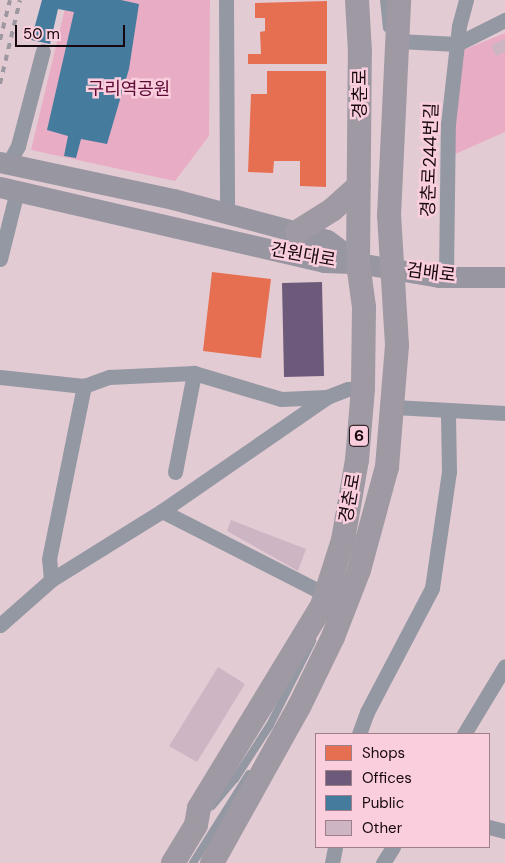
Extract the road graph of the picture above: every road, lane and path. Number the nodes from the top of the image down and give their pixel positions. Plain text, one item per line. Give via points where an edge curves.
1 (226, 0) edge
2 (357, 0) edge
3 (384, 0) edge
4 (400, 0) edge
5 (466, 0) edge
6 (505, 20) edge
7 (456, 44) junction
8 (43, 51) dead end
9 (396, 51) junction
10 (4, 163) edge
11 (359, 186) junction
12 (9, 188) edge
13 (227, 215) junction
14 (297, 232) junction
15 (0, 259) edge
16 (358, 263) junction
17 (394, 269) junction
18 (446, 277) junction
19 (505, 277) edge
20 (194, 372) junction
21 (0, 377) edge
22 (84, 386) junction
23 (363, 388) junction
24 (327, 397) junction
25 (394, 407) junction
26 (448, 412) junction
27 (505, 413) edge
28 (176, 472) dead end
29 (162, 511) junction
30 (52, 580) junction
31 (323, 600) junction
32 (0, 625) edge
33 (505, 666) edge
34 (299, 707) junction
35 (359, 733) edge
36 (465, 733) edge
37 (490, 827) edge
38 (505, 831) edge
39 (335, 848) edge
40 (392, 848) edge
41 (174, 863) edge
42 (193, 863) edge
43 (212, 863) edge
44 (332, 863) edge
45 (383, 863) edge

1 - 13 street
2 - 11 main road, 경춘로 / 6
3 - 9 lane
4 - 9 main road, 경춘로
5 - 7 street, 경춘로244번길
6 - 7 street
7 - 9 street
7 - 18 street, 경춘로244번길 via 448,124
8 - 10 street via 18,146
9 - 17 main road, 경춘로 via 389,216
10 - 13 street, 건원대로 via 173,199
11 - 14 main road via 332,210
11 - 16 main road, 경춘로 / 6
12 - 15 street
12 - 16 street, 건원대로 via 324,262
13 - 14 street, 건원대로
14 - 16 street, 건원대로 via 327,240
16 - 17 street, 검배로
16 - 23 main road, 경춘로 / 6 via 364,307
17 - 18 street, 검배로
17 - 25 main road, 경춘로 via 397,345
18 - 19 street, 검배로
20 - 22 street via 109,377
20 - 24 street via 281,399
20 - 28 street
21 - 22 street
22 - 30 street via 50,559
23 - 24 street via 348,389
23 - 31 main road, 경춘로 / 6 via 357,460 343,540
24 - 29 street
25 - 26 street
25 - 34 main road, 경춘로 via 387,467 359,570
26 - 27 street
26 - 35 street via 449,472 432,588 367,712
29 - 30 street
29 - 31 street
30 - 32 street
31 - 41 main road, 경춘로 / 6 via 198,808 196,826
33 - 36 street
34 - 42 lane via 242,784
34 - 43 main road, 경춘로
37 - 38 street
39 - 44 street
40 - 45 street

